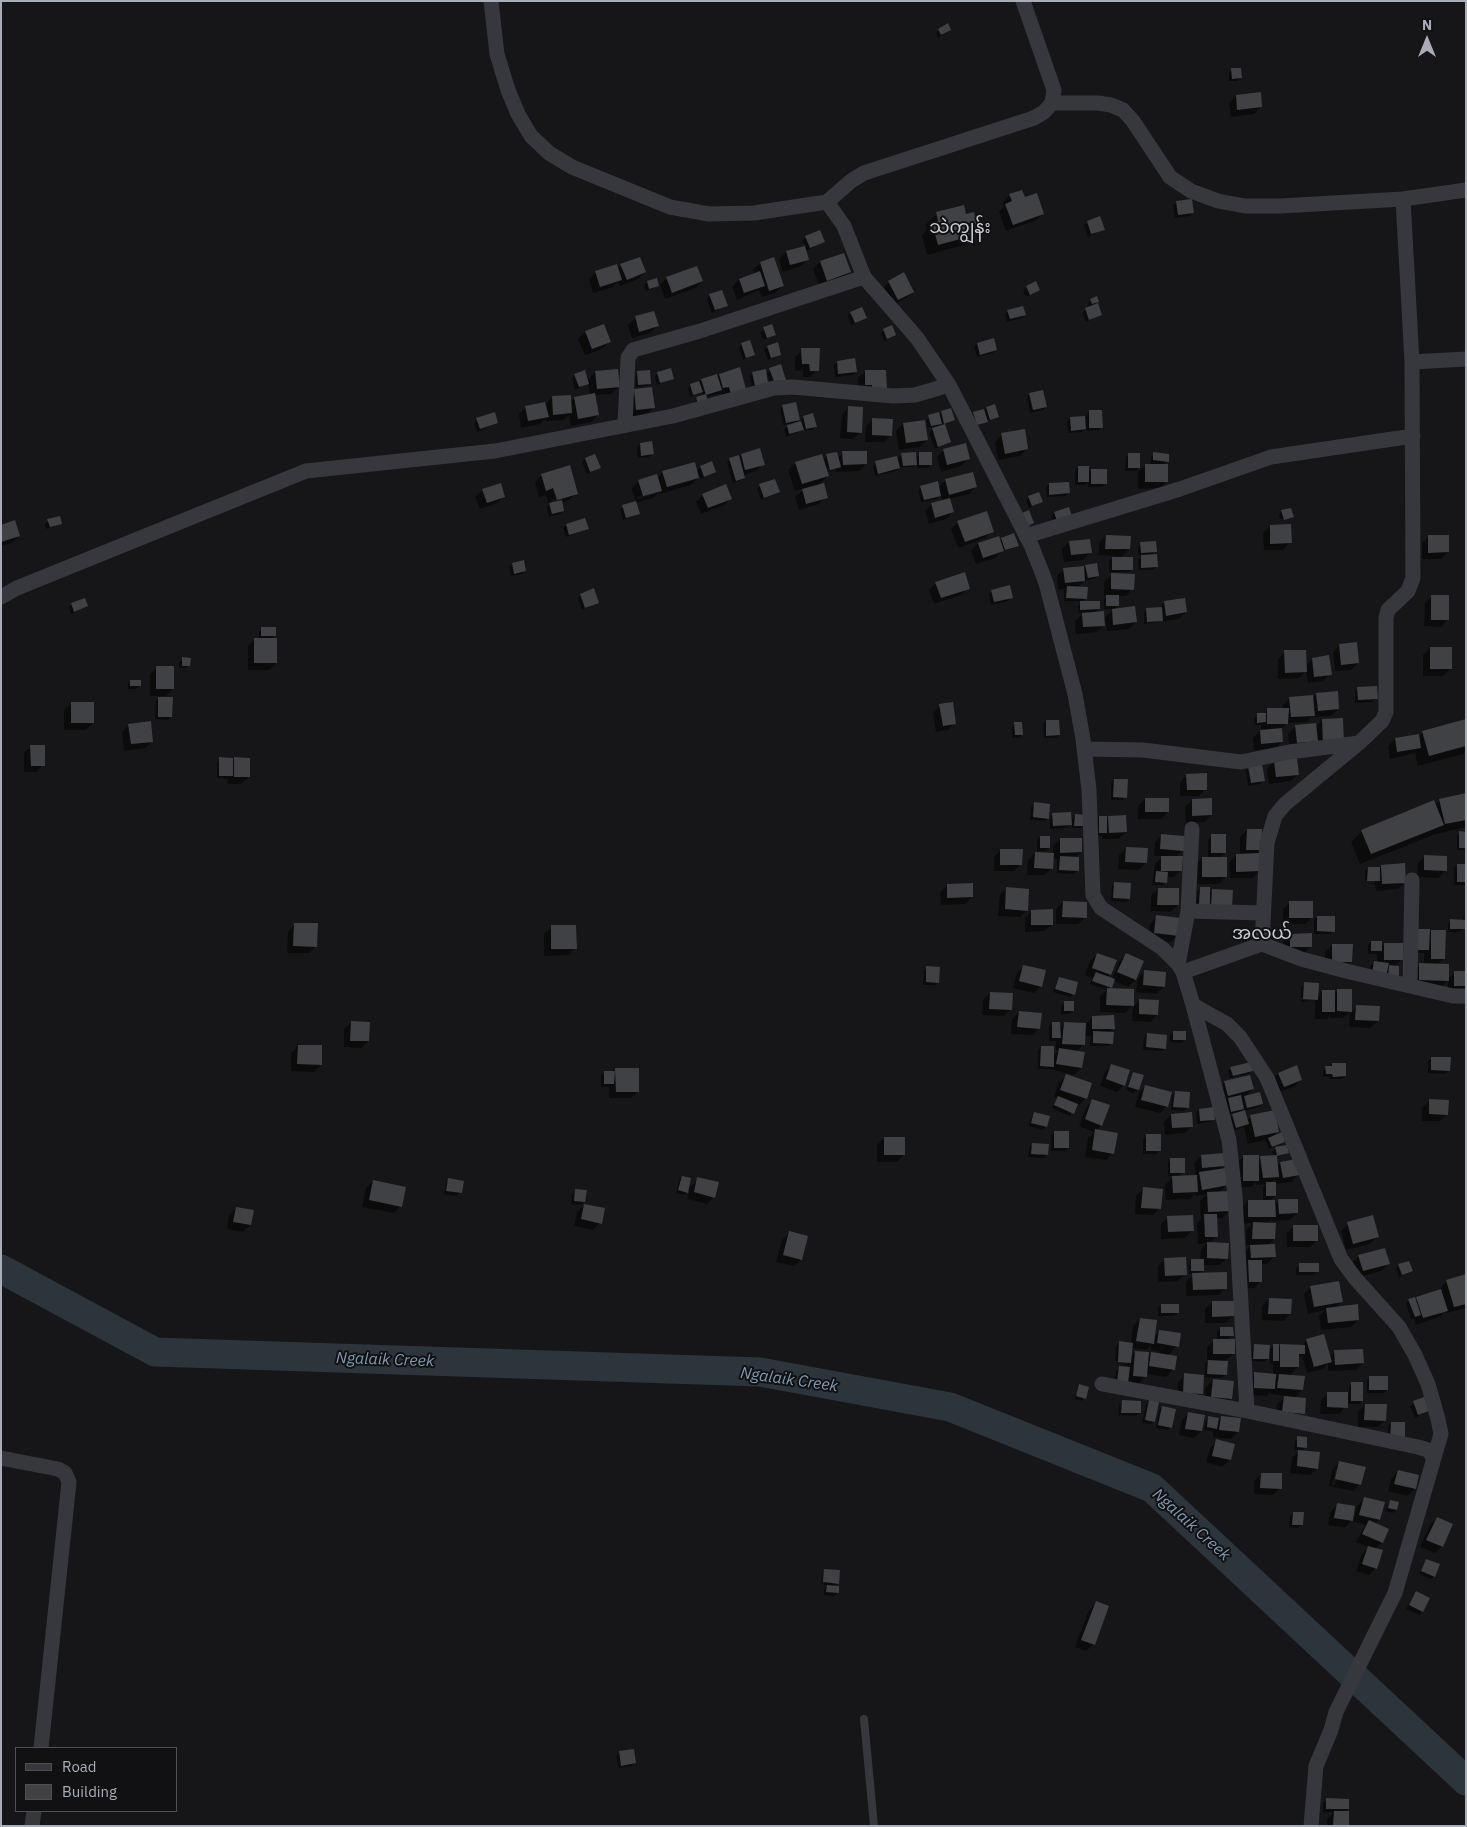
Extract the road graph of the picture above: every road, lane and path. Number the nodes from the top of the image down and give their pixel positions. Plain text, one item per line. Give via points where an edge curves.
1 (491, 1) edge
2 (1023, 1) edge
3 (1052, 103) junction
4 (1466, 190) edge
5 (1403, 199) junction
6 (827, 202) junction
7 (864, 277) junction
8 (1466, 359) edge
9 (1412, 362) junction
10 (949, 385) junction
11 (626, 425) junction
12 (1413, 436) junction
13 (1394, 440) junction
14 (1412, 462) junction
15 (1026, 536) junction
16 (1, 597) edge
17 (1359, 743) junction
18 (1084, 749) junction
19 (1192, 829) dead end
20 (1412, 880) dead end
21 (1188, 911) junction
22 (1264, 913) junction
23 (1262, 944) junction
24 (1180, 968) junction
25 (1410, 984) junction
26 (1466, 996) edge
27 (1193, 1005) junction
28 (1102, 1384) dead end
29 (1247, 1411) junction
30 (1, 1458) edge
31 (1434, 1458) junction
32 (864, 1719) dead end
33 (40, 1747) edge
34 (34, 1812) edge
35 (32, 1826) edge
36 (874, 1826) edge
37 (1311, 1826) edge

1 - 6 street via 497,54 508,90 531,136 548,153 572,167 670,207 709,214 754,213
2 - 3 street via 1054,90
3 - 5 street via 1098,103 1123,110 1170,177 1191,192 1218,201 1245,206 1280,206
3 - 6 street via 1034,118 864,174
4 - 5 street
5 - 9 street
6 - 7 street via 844,226
7 - 10 street via 917,338
7 - 11 street via 700,332 633,350 628,358
8 - 9 street
9 - 12 street
10 - 11 street via 915,395 893,396 774,388 714,407
10 - 15 street
11 - 16 street via 495,451 306,471
12 - 13 street
12 - 14 street
13 - 14 street
13 - 15 street via 1271,457 1180,489
14 - 17 street via 1413,578 1408,591 1388,610 1386,618 1386,712 1382,721
15 - 18 street via 1049,593
17 - 18 street via 1241,762 1143,750
17 - 22 street via 1275,816 1267,843
18 - 24 street via 1093,895 1101,908 1162,948
19 - 21 street
20 - 25 street
21 - 22 street
21 - 24 street
22 - 23 street
23 - 24 street
23 - 25 street via 1309,961
24 - 27 street
25 - 26 street via 1454,996
27 - 29 street via 1229,1140
27 - 31 street via 1227,1024 1240,1037 1267,1078 1341,1259 1399,1327 1415,1355 1428,1384 1441,1434
28 - 29 street
29 - 31 street via 1418,1447 1428,1450
30 - 33 street via 58,1468 65,1472 69,1482
31 - 37 street via 1394,1594 1345,1693 1316,1766
32 - 36 lane
34 - 35 street

